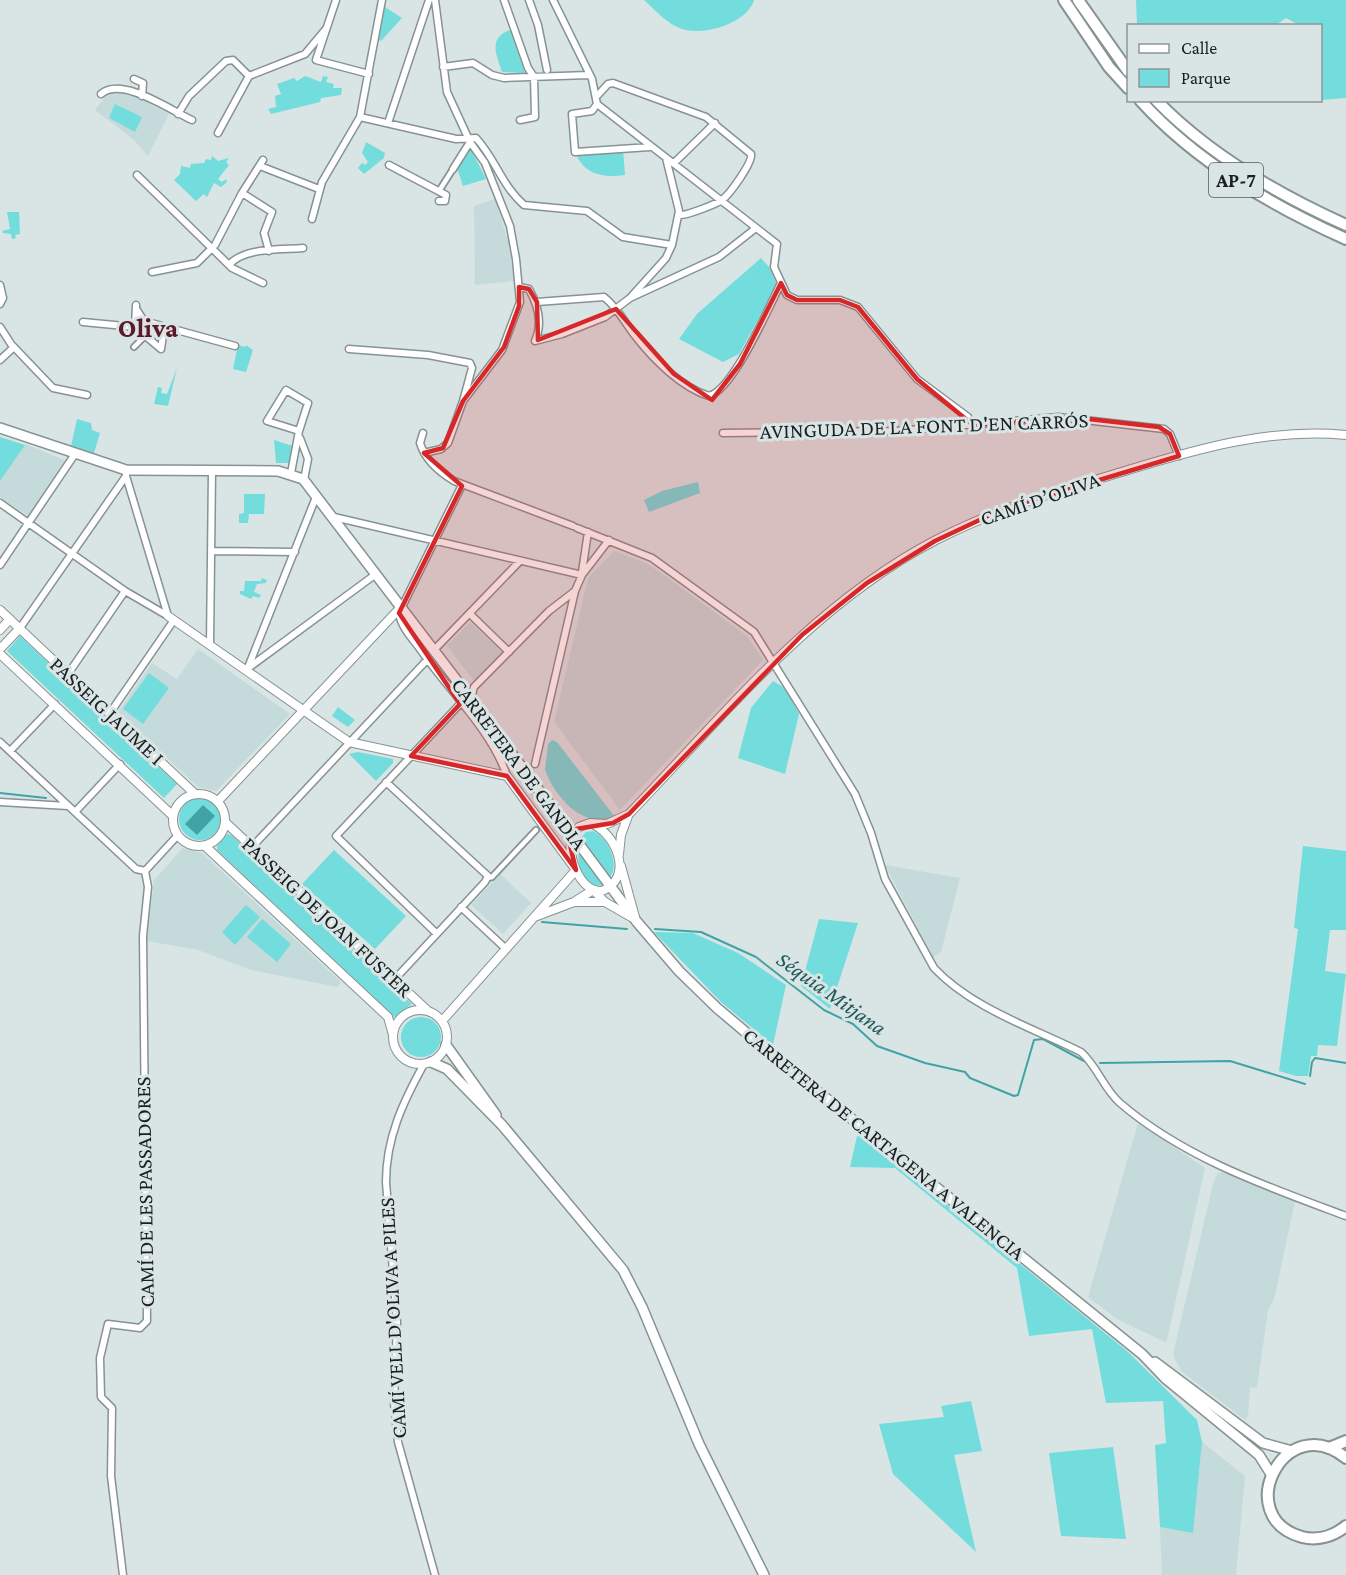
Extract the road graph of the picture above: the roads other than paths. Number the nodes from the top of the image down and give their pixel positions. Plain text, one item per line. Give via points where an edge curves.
1 (336, 0) edge
2 (382, 0) edge
3 (429, 0) edge
4 (435, 0) edge
5 (504, 0) edge
6 (529, 0) edge
7 (553, 0) edge
8 (1064, 0) edge
9 (1078, 0) edge
10 (326, 29) junction
11 (443, 67) junction
12 (1127, 69) edge
13 (547, 70) dead end
14 (369, 74) junction
15 (589, 75) junction
16 (249, 76) junction
17 (534, 77) junction
18 (134, 79) dead end
19 (1127, 87) edge
20 (101, 94) dead end
21 (142, 96) junction
22 (596, 101) junction
23 (1142, 102) edge
24 (1158, 102) edge
25 (178, 114) junction
26 (360, 117) junction
27 (192, 120) dead end
28 (520, 120) dead end
29 (388, 123) junction
30 (715, 123) junction
31 (218, 133) dead end
32 (469, 140) junction
33 (651, 147) junction
34 (666, 158) junction
35 (674, 164) junction
36 (389, 165) dead end
37 (453, 169) joint
38 (681, 169) junction
39 (137, 175) dead end
40 (669, 176) junction
41 (320, 189) junction
42 (439, 191) junction
43 (242, 194) junction
44 (440, 201) dead end
45 (721, 201) junction
46 (679, 215) junction
47 (312, 219) dead end
48 (1346, 225) edge
49 (756, 228) junction
50 (1346, 239) edge
51 (672, 245) junction
52 (212, 248) junction
53 (303, 248) dead end
54 (269, 251) junction
55 (229, 265) junction
56 (152, 272) dead end
57 (264, 283) dead end
58 (781, 283) junction
59 (0, 285) edge
60 (519, 287) junction
61 (630, 298) junction
62 (537, 302) junction
63 (0, 304) edge
64 (616, 309) junction
65 (83, 322) dead end
66 (0, 327) edge
67 (135, 327) junction
68 (144, 336) joint
69 (235, 346) dead end
70 (14, 347) junction
71 (134, 347) dead end
72 (349, 350) dead end
73 (0, 360) edge
74 (87, 395) dead end
75 (463, 401) junction
76 (970, 425) junction
77 (0, 428) edge
78 (423, 433) dead end
79 (723, 433) dead end
80 (299, 434) junction
81 (1346, 435) edge
82 (424, 453) junction
83 (75, 454) junction
84 (1179, 456) junction
85 (308, 463) junction
86 (292, 468) junction
87 (212, 471) junction
88 (126, 473) junction
89 (304, 480) junction
90 (462, 485) junction
91 (316, 494) junction
92 (0, 503) edge
93 (334, 517) junction
94 (29, 524) junction
95 (588, 532) junction
96 (435, 540) junction
97 (609, 540) junction
98 (212, 551) junction
99 (295, 552) junction
100 (72, 554) junction
101 (520, 561) junction
102 (0, 566) edge
103 (376, 574) junction
104 (582, 575) junction
105 (125, 591) junction
106 (575, 591) junction
107 (0, 610) edge
108 (398, 612) junction
109 (470, 614) junction
110 (171, 618) junction
111 (10, 619) junction
112 (20, 628) junction
113 (0, 630) edge
114 (210, 645) junction
115 (257, 645) junction
116 (434, 650) junction
117 (0, 652) edge
118 (509, 652) junction
119 (268, 654) junction
120 (427, 660) junction
121 (774, 663) junction
122 (247, 670) junction
123 (68, 674) junction
124 (471, 699) junction
125 (55, 704) junction
126 (460, 704) junction
127 (303, 711) junction
128 (110, 713) junction
129 (0, 742) edge
130 (349, 742) junction
131 (10, 751) junction
132 (411, 756) junction
133 (535, 764) dead end
134 (120, 765) junction
135 (507, 777) junction
136 (386, 782) junction
137 (195, 794) junction
138 (218, 801) junction
139 (0, 802) edge
140 (68, 806) junction
141 (75, 812) junction
142 (629, 814) junction
143 (173, 816) junction
144 (225, 822) junction
145 (590, 823) junction
146 (536, 830) dead end
147 (178, 835) junction
148 (572, 835) junction
149 (205, 846) junction
150 (252, 847) junction
151 (619, 859) junction
152 (576, 870) junction
153 (145, 871) junction
154 (488, 878) junction
155 (610, 886) junction
156 (593, 890) junction
157 (574, 902) junction
158 (605, 902) junction
159 (461, 907) junction
160 (529, 922) junction
161 (637, 922) junction
162 (436, 933) junction
163 (505, 948) junction
164 (395, 979) junction
165 (428, 1011) junction
166 (442, 1021) junction
167 (393, 1035) junction
168 (446, 1045) junction
169 (428, 1063) junction
170 (502, 1125) junction
171 (1346, 1216) edge
172 (1142, 1354) junction
173 (1346, 1441) edge
174 (1329, 1448) junction
175 (1292, 1451) junction
176 (1346, 1458) edge
177 (1271, 1474) junction
178 (1346, 1526) edge
179 (1332, 1535) junction
180 (1346, 1536) edge
181 (123, 1575) edge
182 (435, 1575) edge
183 (764, 1575) edge

1 - 10 street
2 - 14 street
3 - 29 street
4 - 11 street
5 - 17 street
6 - 13 street
7 - 15 street
8 - 19 highway
9 - 12 highway
10 - 14 street via 315,60
10 - 16 street via 305,54
11 - 17 street via 473,63 499,77
11 - 32 street via 450,100
14 - 26 street
15 - 17 street
15 - 22 street
16 - 25 street via 233,60 226,61 188,98
16 - 31 street
17 - 28 street via 535,117
18 - 21 street via 143,83
20 - 21 street via 116,87
21 - 25 street
22 - 30 street via 613,83
22 - 33 street
22 - 33 street via 592,111 572,114 575,152
23 - 50 highway, AP-7 via 1178,137 1226,173 1271,202
24 - 48 highway, AP-7 via 1192,135 1245,171
25 - 27 street
26 - 29 street
26 - 41 street
29 - 32 street
30 - 35 street
30 - 45 street via 752,156
32 - 37 street
32 - 51 street via 476,138 485,148 504,183 522,203 590,211 627,239
32 - 60 street via 485,163 510,226
33 - 34 street
34 - 35 street
34 - 40 street
35 - 38 street
36 - 42 street
37 - 42 street
38 - 40 street
38 - 45 street
39 - 52 street
40 - 46 street
41 - 43 street via 262,163
41 - 47 street
42 - 44 street via 446,197 444,202
43 - 52 street
43 - 54 street via 272,213 264,233
45 - 46 street via 689,215
45 - 49 street
46 - 51 street
49 - 58 street via 777,244 774,267
49 - 61 street via 713,260
51 - 61 street via 666,258
52 - 55 street
52 - 56 street via 195,264
53 - 54 street
54 - 55 street via 240,256
55 - 57 street
58 - 64 street via 740,364 711,396 674,374 638,339
58 - 76 street via 787,295 797,300 840,300 858,307 912,373 968,417
59 - 63 street
60 - 62 street via 529,289
60 - 75 street via 519,306 502,350
61 - 64 street
62 - 64 street via 601,296
62 - 64 street via 535,341 562,334
65 - 67 street
66 - 70 street
67 - 68 street
67 - 69 street via 137,307 144,321
68 - 71 street
70 - 73 street
70 - 74 street via 56,389
72 - 75 street via 428,355 470,363
75 - 82 street via 448,442
76 - 79 street, AVINGUDA DE LA FONT D'EN CARRÓS via 838,433
76 - 84 street, AVINGUDA DE LA FONT D'EN CARRÓS via 1071,417 1160,427 1170,434
77 - 83 main road
78 - 82 street via 420,443
80 - 80 street via 267,421 286,390 308,403
80 - 85 street
80 - 86 street
81 - 84 street, CAMÍ D’OLIVA via 1257,437
82 - 90 street via 441,472
83 - 88 main road
83 - 94 street
84 - 121 street, CAMÍ D’OLIVA via 1026,500 934,541 867,583
85 - 86 street
85 - 89 street
86 - 87 main road
86 - 89 main road
87 - 88 main road
87 - 98 street
88 - 100 street
88 - 110 street
89 - 91 main road, CARRETERA DE GANDIA
90 - 95 street
90 - 96 street
91 - 93 main road, CARRETERA DE GANDIA
91 - 99 street
92 - 94 street
93 - 96 street
93 - 103 main road, CARRETERA DE GANDIA
94 - 100 street
94 - 102 street
95 - 97 street
95 - 104 street
96 - 101 street
96 - 108 street
97 - 104 street
97 - 121 street via 664,565 747,625
98 - 99 street
98 - 114 street
99 - 115 street
100 - 105 street
100 - 112 street
101 - 104 street
101 - 109 street
103 - 108 main road, CARRETERA DE GANDIA
103 - 119 street
104 - 106 street
105 - 110 street
105 - 123 street
106 - 118 street
106 - 133 street
107 - 111 street, PASSEIG JAUME I
108 - 116 main road, CARRETERA DE GANDIA
108 - 120 street, CARRETERA DE GANDIA
108 - 127 street
109 - 116 street
109 - 118 street
110 - 114 street
110 - 128 street
111 - 112 street, PASSEIG JAUME I
111 - 113 street
112 - 117 street
112 - 123 street, PASSEIG JAUME I
114 - 122 street
115 - 119 street via 260,652
115 - 122 street
116 - 124 main road, CARRETERA DE GANDIA
117 - 125 street
118 - 124 street via 474,687
119 - 122 street
120 - 126 street, CARRETERA DE GANDIA
120 - 130 street
121 - 142 street, CAMÍ D’OLIVA
121 - 171 street via 855,794 885,879 934,968 945,980 980,1003 1081,1052 1120,1103 1187,1150
122 - 127 street
123 - 128 street, PASSEIG JAUME I
124 - 148 main road, CARRETERA DE GANDIA
125 - 131 street
125 - 134 street
126 - 132 street
126 - 135 street, CARRETERA DE GANDIA via 498,754
127 - 130 street
127 - 138 street
128 - 137 street, PASSEIG JAUME I
129 - 131 street
130 - 132 street
130 - 150 street
131 - 140 street
132 - 135 street
132 - 136 street
134 - 141 street
134 - 143 street
135 - 152 street
136 - 154 street
136 - 162 street via 336,836
137 - 138 street
137 - 143 street via 179,802
138 - 144 street
139 - 140 street
140 - 141 street
141 - 153 street via 136,869
142 - 145 street via 613,823
142 - 151 street via 621,835
143 - 147 street
144 - 149 street via 217,839
144 - 150 street, PASSEIG DE JOAN FUSTER
145 - 148 street
145 - 151 street via 611,838
146 - 154 street
147 - 149 street via 190,844
147 - 153 street
148 - 152 street via 570,848
148 - 155 main road, CARRETERA DE GANDIA
149 - 167 street, PASSEIG DE JOAN FUSTER via 388,1017
150 - 164 street, PASSEIG DE JOAN FUSTER
151 - 155 street via 618,876
151 - 161 street
152 - 156 street
152 - 160 street
153 - 181 street, CAMÍ DE LES PASSADORES via 147,1322 140,1328 108,1324 100,1358 101,1397 112,1408 111,1476
154 - 159 street
155 - 156 street via 602,891
155 - 161 main road, CARRETERA DE GANDIA
156 - 157 street
156 - 158 street
157 - 158 street
157 - 160 street via 544,912
158 - 161 street
159 - 162 street
159 - 163 street
160 - 163 street
161 - 172 main road, CARRETERA DE CARTAGENA A VALENCIA via 668,960 717,1008
162 - 164 street
163 - 166 street
164 - 165 street, PASSEIG DE JOAN FUSTER
165 - 166 street
165 - 167 street via 405,1015
166 - 168 street
167 - 169 street via 402,1056 416,1064
168 - 169 street
168 - 170 main road
169 - 170 main road via 447,1069
169 - 182 street, CAMÍ VELL D'OLIVA A PILES via 397,1118 386,1161 386,1182 397,1323 394,1403 398,1442
170 - 183 main road via 626,1275 699,1444
172 - 175 main road, CARRETERA DE CARTAGENA A VALENCIA via 1263,1443
172 - 177 main road, CARRETERA DE CARTAGENA A VALENCIA via 1165,1378 1259,1455
173 - 174 highway
174 - 175 highway via 1310,1446
174 - 176 highway
175 - 177 highway
177 - 179 highway via 1270,1507 1284,1527 1307,1538
178 - 179 highway
179 - 180 highway

